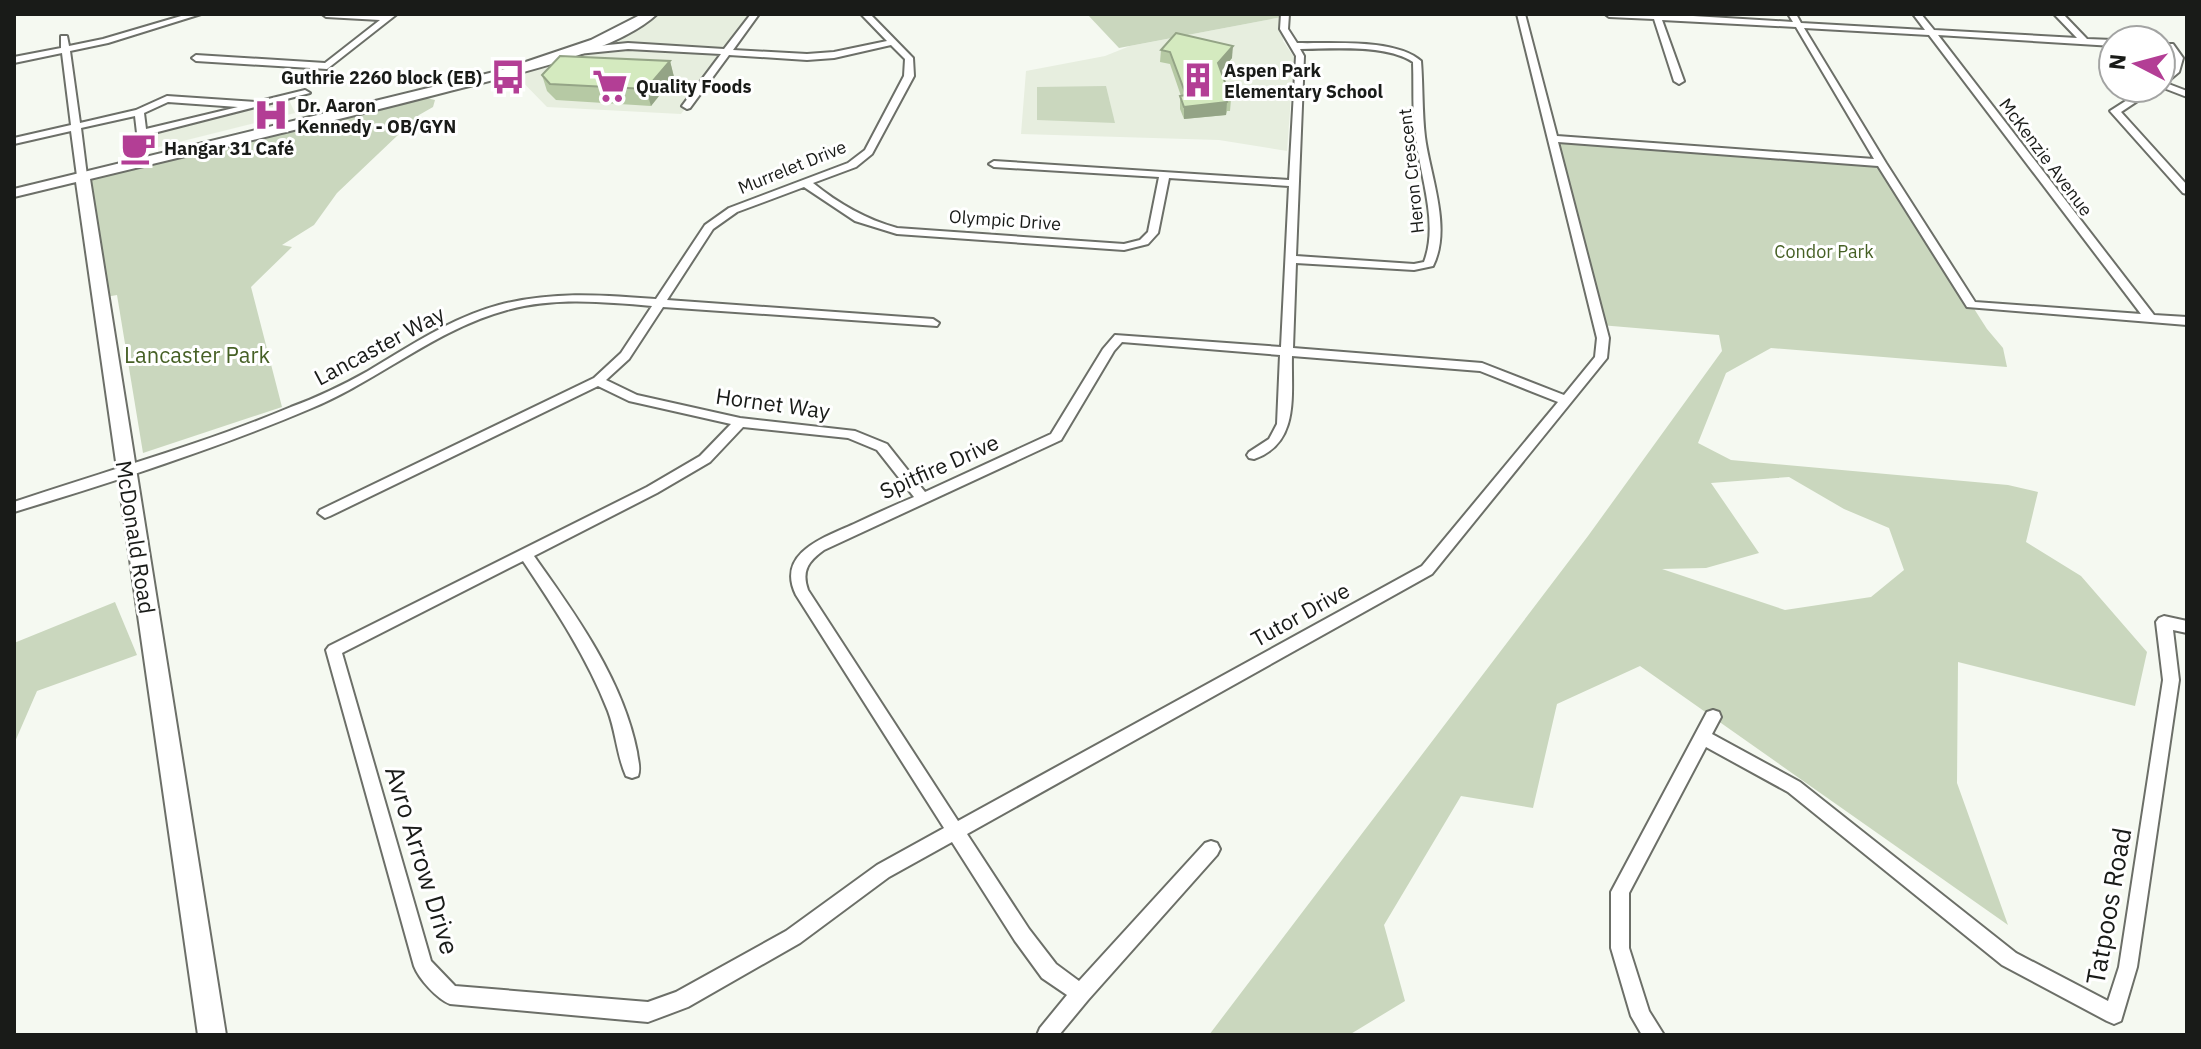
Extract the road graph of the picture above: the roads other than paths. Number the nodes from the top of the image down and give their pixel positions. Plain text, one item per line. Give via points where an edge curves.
1 (152, 14) edge
2 (197, 14) edge
3 (326, 14) edge
4 (651, 14) edge
5 (755, 14) edge
6 (865, 14) edge
7 (1285, 14) edge
8 (1521, 14) edge
9 (1609, 14) edge
10 (1792, 14) edge
11 (1917, 14) edge
12 (2058, 14) edge
13 (1656, 15) edge
14 (391, 16) edge
15 (632, 20) edge
16 (164, 21) junction
17 (1798, 24) junction
18 (1931, 32) junction
19 (64, 38) dead end
20 (2084, 41) junction
21 (894, 42) junction
22 (2097, 42) edge
23 (628, 46) junction
24 (1295, 46) junction
25 (64, 50) junction
26 (574, 52) junction
27 (727, 52) junction
28 (196, 58) dead end
29 (14, 60) edge
30 (1679, 81) dead end
31 (305, 93) dead end
32 (2126, 104) edge
33 (255, 105) junction
34 (687, 106) dead end
35 (139, 112) junction
36 (74, 127) junction
37 (1552, 139) junction
38 (14, 141) edge
39 (162, 158) junction
40 (1881, 163) junction
41 (994, 164) dead end
42 (1165, 175) junction
43 (82, 176) junction
44 (806, 183) junction
45 (1295, 183) junction
46 (2187, 191) edge
47 (14, 193) edge
48 (1291, 259) junction
49 (659, 303) junction
50 (2150, 318) junction
51 (2187, 321) edge
52 (933, 323) dead end
53 (1287, 351) junction
54 (598, 381) junction
55 (1566, 400) junction
56 (740, 422) junction
57 (1254, 455) dead end
58 (125, 469) junction
59 (922, 497) junction
60 (14, 507) edge
61 (325, 513) dead end
62 (526, 555) junction
63 (2187, 627) edge
64 (1713, 717) dead end
65 (1703, 737) junction
66 (632, 771) dead end
67 (954, 831) junction
68 (1211, 849) dead end
69 (1081, 993) junction
70 (212, 1035) edge
71 (1047, 1035) edge
72 (1654, 1035) edge

1 - 16 street
2 - 16 street
3 - 14 street
4 - 15 main road
5 - 27 street
6 - 21 street, Murrelet Drive
7 - 24 street via 1284,29
8 - 37 street
9 - 13 street
10 - 17 street
11 - 18 street, McKenzie Avenue
12 - 20 street
13 - 17 street
13 - 30 street
14 - 28 street via 327,66
15 - 23 street via 618,39
15 - 26 main road
15 - 39 main road via 530,58
16 - 25 street
17 - 18 street
17 - 40 street
18 - 20 street
18 - 50 street, McKenzie Avenue
19 - 25 street, McDonald Road
20 - 22 street
21 - 27 street via 834,55
21 - 44 street, Murrelet Drive via 909,58 909,76 869,152 852,165
23 - 26 street
23 - 27 street
24 - 45 street via 1300,56
24 - 48 street, Heron Crescent via 1394,51 1417,61 1435,255 1429,264 1414,267
25 - 29 street
25 - 36 street, McDonald Road
26 - 39 main road via 342,117
27 - 34 street
31 - 33 street
32 - 46 street via 2115,111
33 - 35 street via 177,98
33 - 35 street via 142,133
35 - 36 street
36 - 38 street
36 - 43 street, McDonald Road
37 - 40 street
37 - 55 street, Tutor Drive via 1603,338 1601,358
39 - 43 main road
40 - 50 street via 1971,305
41 - 42 street
42 - 44 street, Olympic Drive via 1153,233 1144,242 1124,247 897,231 847,215
42 - 45 street
43 - 47 main road
43 - 58 main road, McDonald Road
44 - 49 street, Murrelet Drive via 733,210 709,227
45 - 48 street
48 - 53 street
49 - 52 street, Lancaster Way
49 - 54 street, Murrelet Drive via 625,356
49 - 58 street, Lancaster Way via 576,297 491,311 333,394
50 - 51 street
53 - 55 street, Spitfire Drive via 1482,367
53 - 57 street via 1283,424 1274,442
53 - 59 street, Spitfire Drive via 1119,338 1056,437
54 - 56 street, Hornet Way via 633,398
54 - 61 street, Murrelet Drive
55 - 67 street, Tutor Drive via 1427,570
56 - 59 street, Hornet Way via 850,434 882,447
56 - 62 street, Avro Arrow Drive via 705,459
58 - 60 street, Lancaster Way
58 - 70 main road, McDonald Road
59 - 67 street, Spitfire Drive via 819,546 802,558 795,577
62 - 66 street via 571,617 628,737
62 - 67 street, Avro Arrow Drive via 334,650 423,966 450,995 648,1012 681,1000 793,937 883,871
63 - 65 street, Tatpoos Road via 2164,622 2171,680 2128,967 2114,1014 2009,959 1794,787
64 - 65 street
65 - 72 street via 1620,892 1620,948 1641,1016
67 - 69 street, Spitfire Drive via 1049,971
68 - 69 street
69 - 71 street

